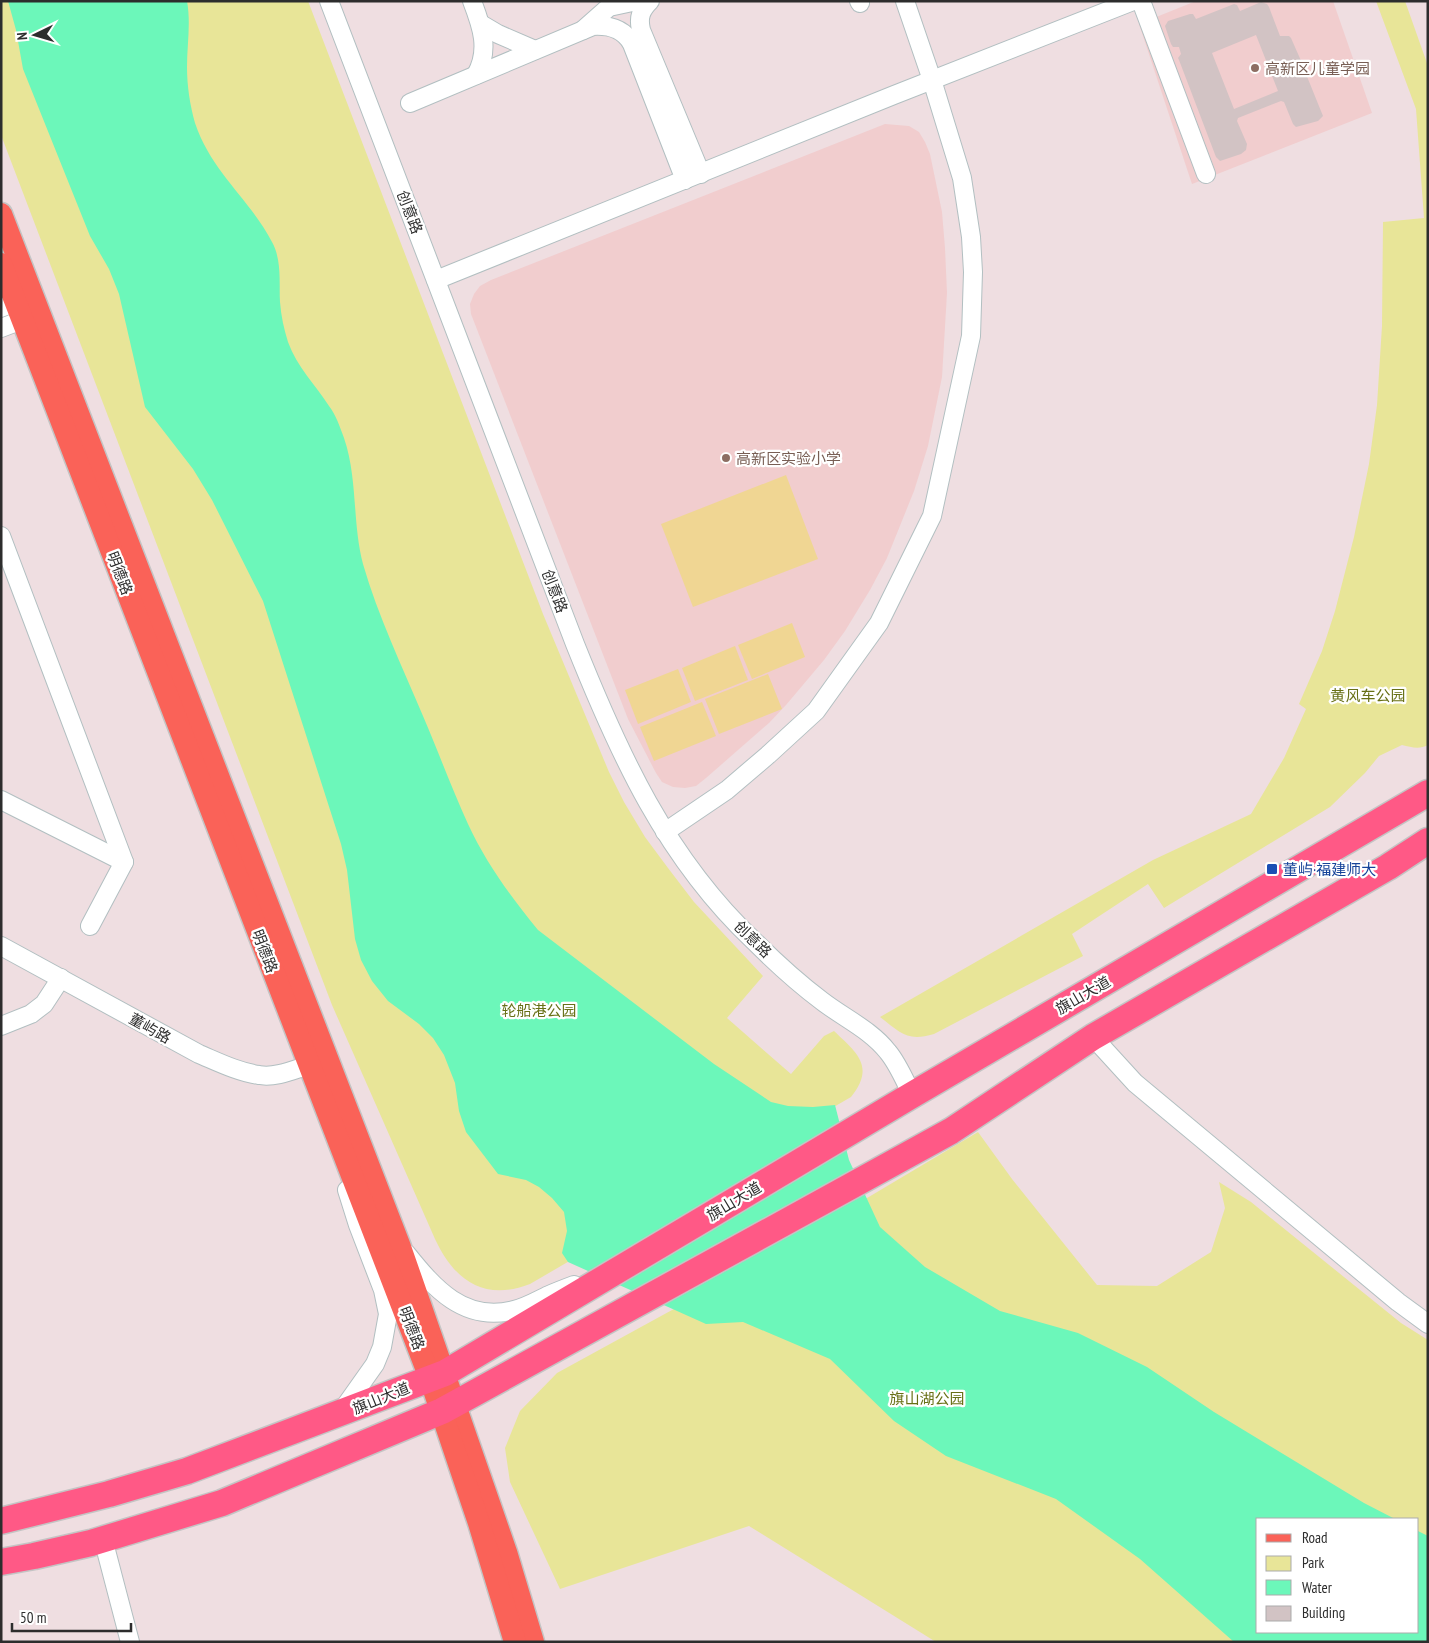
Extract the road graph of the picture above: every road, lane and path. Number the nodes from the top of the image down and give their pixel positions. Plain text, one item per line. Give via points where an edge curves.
1 (329, 1) edge
2 (472, 1) edge
3 (637, 1) edge
4 (650, 1) edge
5 (905, 1) edge
6 (1133, 1) edge
7 (1141, 1) edge
8 (481, 24) junction
9 (583, 30) junction
10 (535, 50) junction
11 (476, 75) junction
12 (932, 80) junction
13 (410, 103) dead end
14 (1206, 174) dead end
15 (693, 177) junction
16 (1, 214) edge
17 (1, 264) edge
18 (436, 280) junction
19 (13, 310) edge
20 (1, 328) edge
21 (1, 536) edge
22 (1428, 793) edge
23 (1, 800) edge
24 (665, 832) junction
25 (1428, 841) edge
26 (124, 862) junction
27 (90, 926) dead end
28 (1, 946) edge
29 (61, 978) junction
30 (1, 1026) edge
31 (1093, 1037) junction
32 (309, 1065) junction
33 (912, 1095) junction
34 (400, 1247) junction
35 (633, 1262) junction
36 (1428, 1324) edge
37 (438, 1376) junction
38 (449, 1408) junction
39 (340, 1414) junction
40 (1, 1520) edge
41 (103, 1539) junction
42 (1, 1562) edge
43 (130, 1642) edge
44 (515, 1642) edge
45 (533, 1642) edge

1 - 18 street, 创意路
2 - 8 street
3 - 9 street via 609,7
4 - 15 street via 641,11 639,24
5 - 12 street
6 - 12 street
7 - 14 street
8 - 10 street via 504,38
8 - 11 street via 485,45 482,65
9 - 10 street
9 - 15 street via 607,26 628,37
10 - 11 street
11 - 13 street
12 - 15 street
12 - 24 street via 962,178 971,237 973,301 970,336 932,516 879,622 816,711 741,779
15 - 18 street
16 - 34 main road
17 - 19 main road, 明德路
18 - 24 street, 创意路 via 601,708
19 - 20 street
19 - 32 main road, 明德路
21 - 26 street
22 - 33 highway, 旗山大道
23 - 26 street
24 - 33 street, 创意路 via 705,888 754,941 821,1000 864,1029 889,1052
25 - 31 highway
26 - 27 street
28 - 29 street, 董屿路
29 - 30 street via 44,1004 31,1014
29 - 32 street, 董屿路 via 199,1054 232,1068 260,1076 281,1074
31 - 36 street via 1135,1083
31 - 38 highway via 951,1132
32 - 37 main road, 明德路
32 - 39 street via 388,1314 375,1364
33 - 35 highway, 旗山大道
34 - 35 street via 431,1283 459,1305 489,1312 514,1310
34 - 37 main road
35 - 37 highway, 旗山大道
37 - 38 main road, 明德路
37 - 39 highway, 旗山大道
38 - 41 highway via 222,1504
38 - 44 main road, 明德路
38 - 45 main road, 明德路 via 506,1552
39 - 40 highway, 旗山大道 via 187,1471
41 - 42 highway
41 - 43 street

